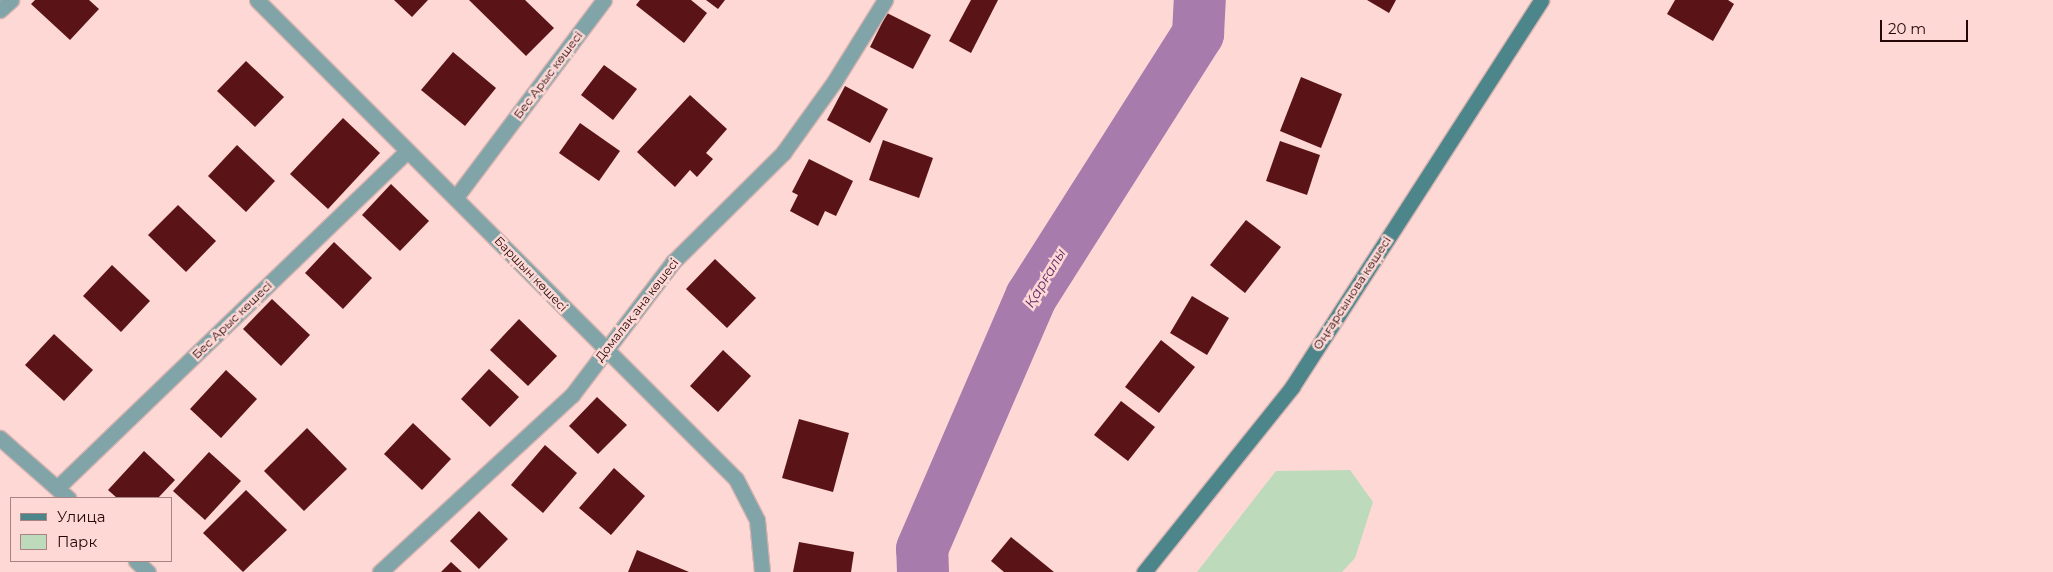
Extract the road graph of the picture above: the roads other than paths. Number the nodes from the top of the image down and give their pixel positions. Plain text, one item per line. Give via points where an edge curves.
1 (11, 0) edge
2 (257, 0) edge
3 (604, 0) edge
4 (885, 0) edge
5 (1541, 0) edge
6 (0, 10) edge
7 (406, 152) junction
8 (456, 198) junction
9 (605, 350) junction
10 (0, 438) edge
11 (63, 493) edge
12 (137, 562) edge
13 (148, 572) edge
14 (380, 572) edge
15 (762, 572) edge
16 (1144, 572) edge

1 - 6 street
2 - 7 street, Баршын көшесі
3 - 8 street, Бес Арыс көшесі
4 - 9 street, Домалақ ана көшесі via 834,82 782,153 673,262
5 - 16 main road, Оңғарсынова көшесі via 1292,387
7 - 8 street, Баршын көшесі
7 - 11 street, Бес Арыс көшесі
8 - 9 street, Баршын көшесі
9 - 14 street, Домалақ ана көшесі via 572,395
9 - 15 street, Баршын көшесі via 736,480 757,520
10 - 11 street
12 - 13 street

